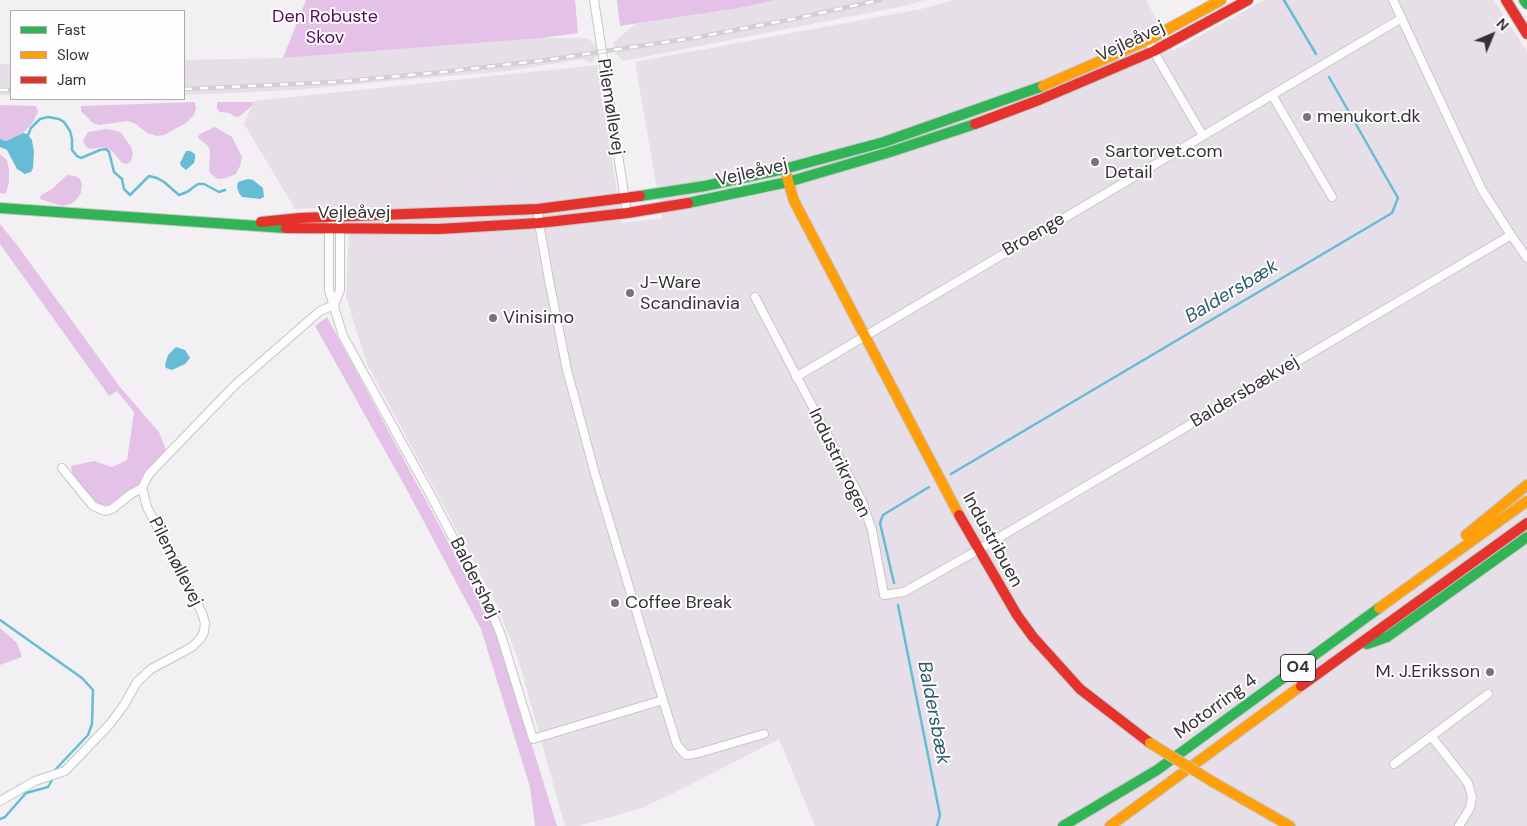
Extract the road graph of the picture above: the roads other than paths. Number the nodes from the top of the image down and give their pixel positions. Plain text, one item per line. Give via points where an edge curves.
1 (594, 0) edge
2 (1221, 0) edge
3 (1248, 0) edge
4 (1393, 0) edge
5 (1506, 0) edge
6 (1524, 0) edge
7 (1527, 4) edge
8 (1402, 18) junction
9 (1527, 34) edge
10 (1148, 40) junction
11 (1154, 51) junction
12 (1272, 95) junction
13 (1203, 136) junction
14 (784, 169) junction
15 (788, 182) junction
16 (1332, 197) dead end
17 (624, 198) junction
18 (709, 200) junction
19 (794, 201) junction
20 (0, 208) edge
21 (538, 209) junction
22 (627, 214) junction
23 (337, 217) junction
24 (539, 223) junction
25 (230, 224) junction
26 (329, 229) junction
27 (341, 229) junction
28 (1511, 235) junction
29 (1527, 258) edge
30 (755, 298) dead end
31 (334, 305) junction
32 (865, 334) junction
33 (796, 377) junction
34 (62, 468) dead end
35 (1527, 485) edge
36 (142, 488) junction
37 (1527, 501) edge
38 (1527, 523) edge
39 (1527, 537) edge
40 (978, 550) junction
41 (1434, 570) junction
42 (1350, 650) junction
43 (1488, 694) dead end
44 (663, 700) junction
45 (764, 734) dead end
46 (1431, 736) junction
47 (1394, 764) dead end
48 (0, 800) edge
49 (1064, 826) edge
50 (1110, 826) edge
51 (1290, 826) edge
52 (1459, 826) edge

1 - 17 street, Pilemøllevej
2 - 10 main road, Vejleåvej
3 - 11 main road, Vejleåvej
4 - 8 street
5 - 9 main road
6 - 7 main road
8 - 12 street, Broenge
8 - 28 street via 1482,190
10 - 11 street
10 - 14 main road, Vejleåvej via 1035,90 962,116 884,142
11 - 13 street
11 - 15 main road, Vejleåvej via 966,127
12 - 13 street, Broenge
12 - 16 street
13 - 32 street, Broenge
14 - 15 main road, Industribuen
14 - 17 main road, Vejleåvej via 705,186
15 - 18 main road, Vejleåvej
15 - 19 main road, Industribuen
17 - 21 main road, Vejleåvej
17 - 22 street, Pilemøllevej
18 - 19 main road via 728,201 778,191
18 - 22 main road, Vejleåvej
19 - 32 main road, Industribuen
20 - 25 main road, Vejleåvej
21 - 23 main road, Vejleåvej
21 - 24 street
22 - 24 main road, Vejleåvej
23 - 25 main road, Vejleåvej
23 - 26 street
23 - 27 street
24 - 27 main road, Vejleåvej via 439,229
24 - 44 street via 568,370 595,474
25 - 26 main road, Vejleåvej
26 - 27 main road, Vejleåvej
26 - 31 street, Baldershøj via 329,290
27 - 31 street via 340,290
28 - 29 street
28 - 40 street, Baldersbækvej
30 - 33 street, Industrikrogen
31 - 36 street via 320,311 236,385 149,474
31 - 44 street, Baldershøj via 343,336 489,606 502,636 533,739
32 - 33 street
32 - 40 main road, Industribuen
33 - 40 street, Industrikrogen via 862,501 872,530 884,595 904,592
34 - 36 street via 93,506 105,511 112,510
35 - 41 main road, O4 via 1440,556
36 - 48 street, Pilemøllevej via 147,507 202,613 204,632 192,647 151,669 137,682 110,724 65,771
37 - 41 main road, Motorring 4 / O4
38 - 42 main road, Motorring 4 / O4
39 - 42 main road, O4 via 1387,637
40 - 51 main road, Industribuen, bridge via 1017,615 1080,689 1150,743
41 - 49 main road, Motorring 4 / O4 via 1157,770
42 - 50 main road, Motorring 4 / O4
43 - 46 street
44 - 45 street via 677,745 686,755
46 - 47 street
46 - 52 street via 1468,783 1472,797 1470,808

